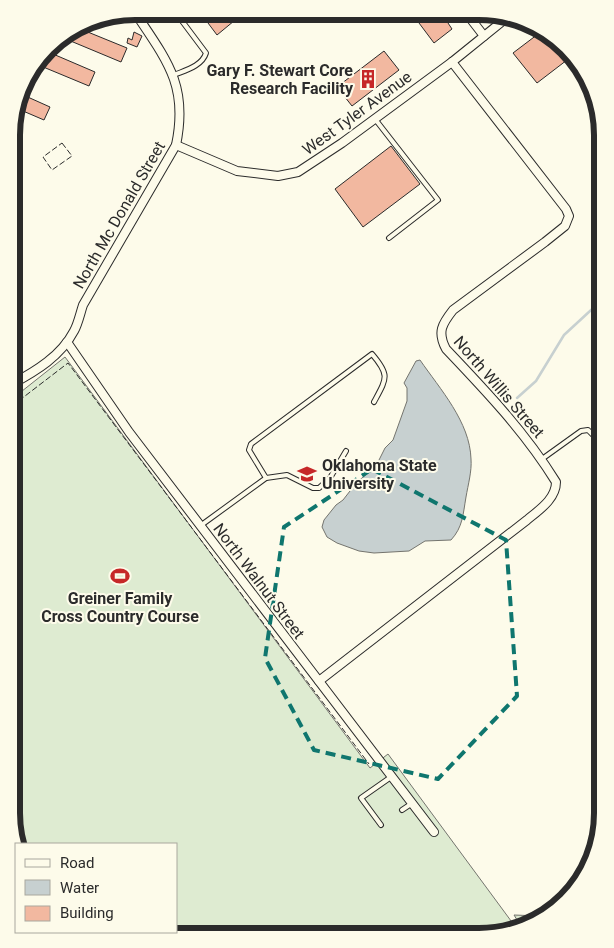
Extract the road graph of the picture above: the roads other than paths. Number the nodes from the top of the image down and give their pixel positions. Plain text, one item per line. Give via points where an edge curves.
1 (139, 20) edge
2 (181, 20) edge
3 (473, 20) edge
4 (501, 22) edge
5 (484, 36) junction
6 (452, 62) junction
7 (174, 75) junction
8 (375, 119) junction
9 (176, 145) junction
10 (389, 238) dead end
11 (67, 342) junction
12 (20, 379) edge
13 (374, 402) dead end
14 (594, 436) edge
15 (346, 451) dead end
16 (542, 459) junction
17 (266, 478) junction
18 (200, 526) junction
19 (319, 681) junction
20 (391, 777) junction
21 (411, 804) junction
22 (402, 810) dead end
23 (381, 825) dead end
24 (434, 832) dead end

1 - 7 street, North Mc Donald Street
2 - 7 lane via 206,53 198,64
3 - 5 street
4 - 5 street, West Tyler Avenue
5 - 6 street, West Tyler Avenue
6 - 8 street, West Tyler Avenue
6 - 16 street, North Willis Street via 522,150 569,216 565,226 454,310 442,328 446,349 493,398
7 - 9 street, North Mc Donald Street via 180,99
8 - 9 street, West Tyler Avenue via 298,172 278,176 237,171
8 - 10 lane via 438,200
9 - 11 street, North Mc Donald Street via 83,305
11 - 12 street via 38,369
11 - 18 street, North Walnut Street
13 - 17 lane via 386,376 384,368 372,354 251,444 251,456
14 - 16 lane via 588,430 581,431
15 - 17 lane via 330,478 319,488 287,475
16 - 19 street, North Willis Street via 556,482 548,502
17 - 18 lane
18 - 19 street, North Walnut Street
19 - 20 street, North Walnut Street
20 - 21 street, North Walnut Street
20 - 23 lane via 361,798
21 - 22 lane
21 - 24 street, North Walnut Street

